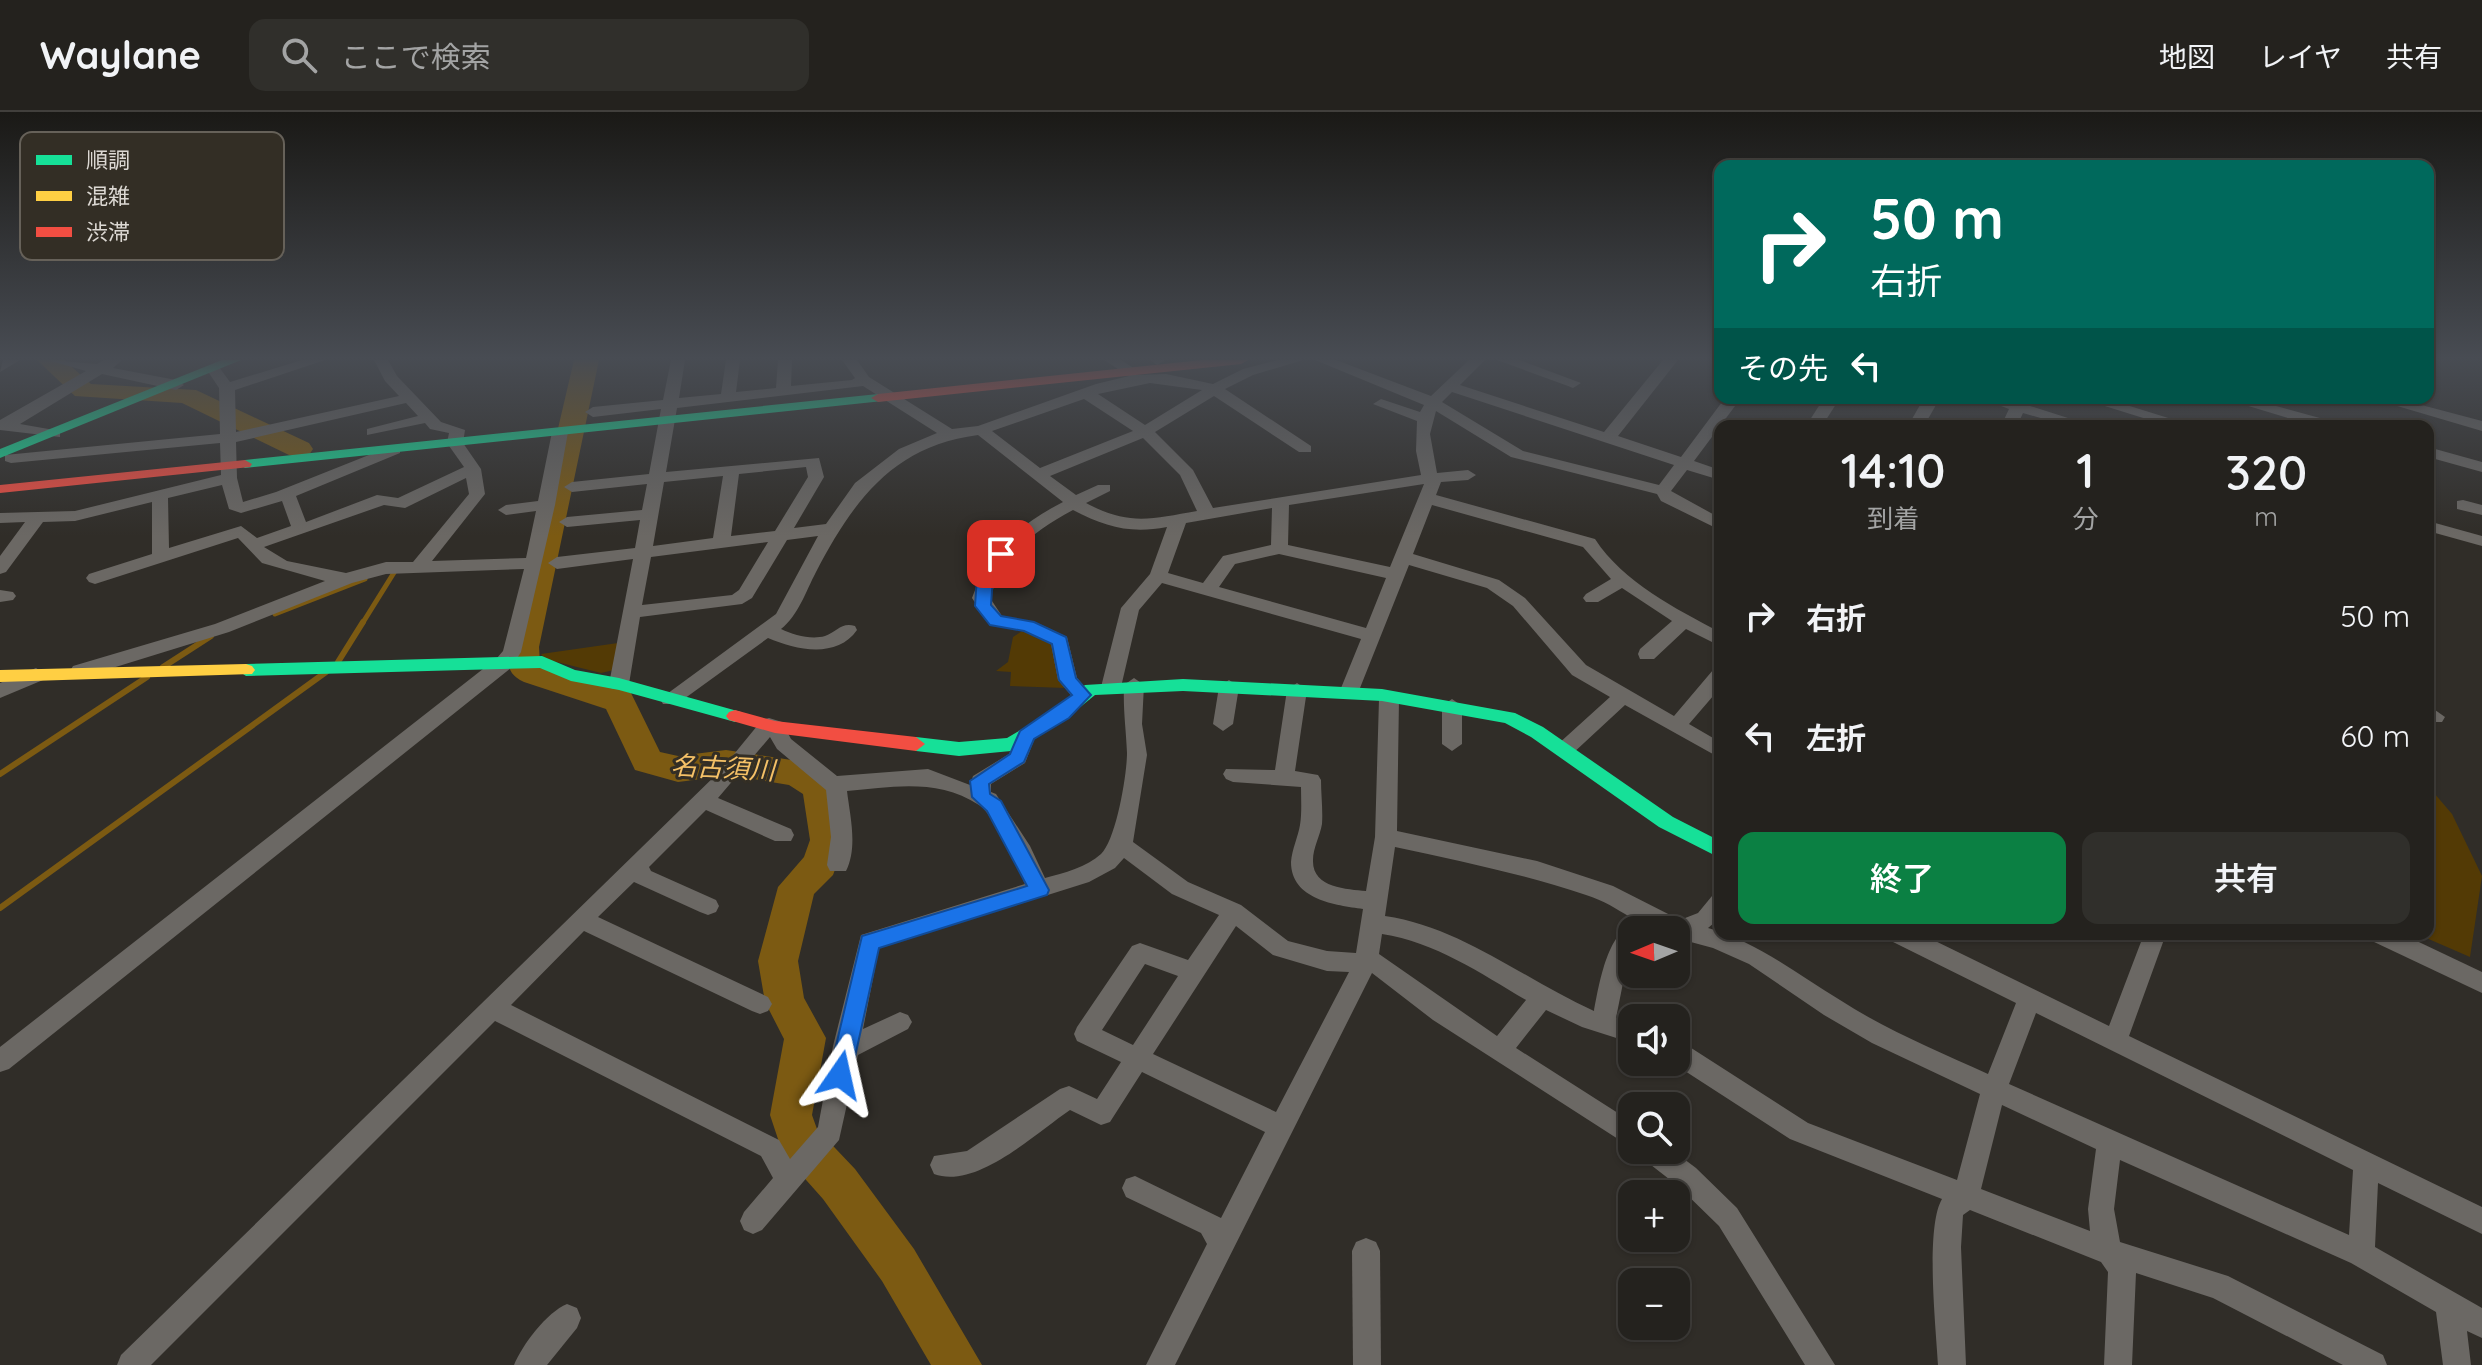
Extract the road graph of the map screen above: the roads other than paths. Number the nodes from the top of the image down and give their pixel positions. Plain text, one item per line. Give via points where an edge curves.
1 (93, 418) edge
2 (228, 418) edge
3 (319, 418) edge
4 (426, 418) edge
5 (428, 418) edge
6 (638, 418) edge
7 (668, 418) edge
8 (923, 418) edge
9 (1014, 418) edge
10 (1124, 418) edge
11 (1166, 418) edge
12 (1259, 418) edge
13 (1426, 418) edge
14 (1462, 418) edge
15 (1546, 418) edge
16 (1624, 418) edge
17 (2454, 418) edge
18 (1714, 423) edge
19 (2, 426) edge
20 (2482, 426) edge
21 (981, 430) junction
22 (373, 432) dead end
23 (561, 432) junction
24 (1144, 432) junction
25 (54, 434) junction
26 (949, 434) junction
27 (228, 436) junction
28 (1607, 439) junction
29 (455, 443) junction
30 (1305, 449) dead end
31 (394, 450) junction
32 (2434, 454) edge
33 (5, 456) edge
34 (1683, 463) junction
35 (2482, 467) edge
36 (473, 469) junction
37 (732, 469) junction
38 (230, 473) junction
39 (1714, 473) edge
40 (1038, 475) junction
41 (1468, 475) dead end
42 (657, 477) junction
43 (572, 487) dead end
44 (1104, 488) dead end
45 (0, 489) edge
46 (1430, 489) junction
47 (1663, 491) junction
48 (160, 495) junction
49 (282, 496) junction
50 (1281, 502) junction
51 (1074, 503) junction
52 (547, 505) junction
53 (2463, 505) dead end
54 (241, 508) junction
55 (506, 510) dead end
56 (2482, 510) edge
57 (1206, 513) junction
58 (650, 514) junction
59 (38, 517) junction
60 (0, 518) edge
61 (1178, 521) junction
62 (567, 522) dead end
63 (1714, 522) edge
64 (300, 528) junction
65 (2434, 528) edge
66 (831, 529) junction
67 (241, 531) junction
68 (779, 537) junction
69 (2482, 541) edge
70 (721, 543) junction
71 (254, 545) junction
72 (1279, 549) junction
73 (643, 552) junction
74 (161, 559) junction
75 (534, 563) junction
76 (557, 563) dead end
77 (424, 566) junction
78 (1399, 566) junction
79 (0, 568) edge
80 (1158, 576) junction
81 (95, 578) dead end
82 (346, 579) junction
83 (1624, 579) junction
84 (1208, 589) junction
85 (1592, 598) dead end
86 (633, 612) junction
87 (1683, 621) junction
88 (848, 630) dead end
89 (770, 631) junction
90 (1370, 635) junction
91 (1714, 637) edge
92 (1647, 654) dead end
93 (506, 663) junction
94 (73, 674) junction
95 (36, 675) junction
96 (0, 676) edge
97 (1714, 682) edge
98 (619, 684) junction
99 (1134, 685) junction
100 (1111, 687) junction
101 (1229, 687) junction
102 (1297, 690) junction
103 (0, 691) edge
104 (1349, 693) junction
105 (1082, 695) junction
106 (1623, 696) junction
107 (670, 699) junction
108 (1389, 699) junction
109 (1452, 706) junction
110 (1223, 724) dead end
111 (1677, 725) junction
112 (772, 726) junction
113 (1026, 735) junction
114 (1452, 744) dead end
115 (1714, 747) edge
116 (1564, 750) junction
117 (1233, 774) dead end
118 (1284, 778) junction
119 (832, 784) junction
120 (981, 797) junction
121 (703, 800) junction
122 (783, 835) dead end
123 (1386, 837) junction
124 (1122, 845) junction
125 (1714, 847) edge
126 (637, 865) junction
127 (838, 865) dead end
128 (1039, 890) junction
129 (708, 906) dead end
130 (1713, 910) edge
131 (1233, 911) junction
132 (1375, 912) junction
133 (1627, 916) edge
134 (582, 920) junction
135 (1690, 925) edge
136 (1690, 931) edge
137 (1714, 939) edge
138 (1718, 940) edge
139 (1911, 940) edge
140 (2153, 940) edge
141 (2392, 940) edge
142 (1618, 958) edge
143 (1366, 961) junction
144 (1193, 972) junction
145 (2482, 983) edge
146 (1543, 996) junction
147 (2030, 998) junction
148 (760, 1004) dead end
149 (493, 1008) junction
150 (900, 1022) dead end
151 (1603, 1024) junction
152 (1618, 1029) edge
153 (1507, 1041) dead end
154 (2115, 1042) junction
155 (845, 1046) junction
156 (1138, 1059) junction
157 (0, 1061) edge
158 (1690, 1061) edge
159 (1994, 1089) junction
160 (1281, 1127) junction
161 (1618, 1127) edge
162 (2110, 1143) junction
163 (1670, 1164) edge
164 (943, 1165) dead end
165 (2366, 1165) junction
166 (792, 1175) junction
167 (1135, 1188) dead end
168 (1965, 1198) junction
169 (753, 1221) dead end
170 (2482, 1221) edge
171 (1222, 1244) junction
172 (1366, 1251) dead end
173 (2107, 1251) junction
174 (2361, 1254) junction
175 (2449, 1304) junction
176 (567, 1318) dead end
177 (2482, 1324) edge
178 (131, 1365) edge
179 (528, 1365) edge
180 (1160, 1365) edge
181 (1367, 1365) edge
182 (1821, 1365) edge
183 (1952, 1365) edge
184 (2118, 1365) edge
185 (2373, 1365) edge
186 (2457, 1365) edge

1 - 25 street
2 - 27 street
3 - 27 street
4 - 22 street
5 - 29 street via 436,426 457,430
6 - 23 street
7 - 42 street
8 - 26 street
9 - 21 street
10 - 24 street
11 - 24 street
12 - 30 street
13 - 46 street via 1422,437
14 - 47 street via 1517,454
15 - 28 street
16 - 28 street
17 - 20 street
18 - 34 street
19 - 25 street
21 - 26 street
21 - 40 street
23 - 29 street
23 - 52 street
24 - 40 street
24 - 57 street via 1166,445 1201,491
25 - 33 street
26 - 66 street via 905,452 861,486
27 - 33 street
27 - 38 street
28 - 34 street
29 - 31 street
29 - 36 street
31 - 38 street
31 - 49 street
32 - 35 street
34 - 39 street
34 - 47 street
36 - 64 street via 399,504 383,499
36 - 77 street via 477,494
37 - 42 street
37 - 68 street via 813,461 816,477
37 - 70 street
38 - 45 street
38 - 48 street
38 - 54 street via 235,505
40 - 51 street
41 - 46 street
42 - 43 street
42 - 58 street
44 - 51 street
46 - 50 street via 1421,478
46 - 78 street
46 - 83 street via 1589,543 1592,552
47 - 63 street
48 - 59 street via 75,516
48 - 74 street
49 - 54 street
49 - 64 street via 289,498
50 - 57 street
50 - 72 street
51 - 61 street via 1126,525
51 - 105 street via 1008,546 989,569 981,598 996,621 1028,626 1060,641 1068,680
52 - 55 street
52 - 75 street
53 - 56 street
54 - 67 street
57 - 61 street
58 - 62 street
58 - 73 street
59 - 60 street
59 - 79 street
61 - 80 street
64 - 71 street
65 - 69 street
66 - 68 street
66 - 89 street via 792,607
67 - 71 street
67 - 74 street
68 - 70 street
68 - 86 street via 746,594 736,600
70 - 73 street
71 - 82 street via 256,554 271,563
72 - 78 street
72 - 84 street via 1229,560
73 - 76 street
73 - 86 street
74 - 81 street
75 - 77 street
75 - 93 street
77 - 82 street via 386,568
78 - 90 street
78 - 106 street via 1493,584 1519,602 1579,670
80 - 84 street
80 - 100 street via 1130,608
82 - 94 street via 222,628
83 - 85 street
83 - 87 street
84 - 90 street
86 - 98 street
87 - 91 street
87 - 92 street
88 - 89 street via 813,644 796,644
89 - 107 street
90 - 104 street
93 - 94 street
93 - 98 street via 542,662 571,675
93 - 157 street
94 - 95 street
95 - 96 street
95 - 103 street
97 - 111 street
98 - 107 street
99 - 100 street
99 - 101 street
99 - 124 street via 1137,755
100 - 105 street
101 - 102 street
101 - 110 street
102 - 104 street
102 - 118 street
104 - 108 street
105 - 113 street
106 - 111 street
106 - 116 street
107 - 112 street
108 - 109 street
108 - 123 street
109 - 114 street
109 - 116 street via 1509,717
111 - 115 street
112 - 113 street via 959,749 1000,748
112 - 119 street via 784,744
112 - 121 street
113 - 120 street via 1018,758 980,781
116 - 125 street via 1666,822
117 - 118 street
118 - 132 street via 1311,780 1311,824 1302,859 1308,879 1330,896
119 - 120 street via 928,777
119 - 127 street via 842,837
120 - 128 street via 994,806
121 - 122 street
121 - 126 street
123 - 132 street
123 - 133 street via 1537,870 1605,892
124 - 128 street via 1096,870
124 - 131 street via 1180,888
126 - 129 street via 642,877
126 - 134 street
128 - 155 street via 869,942
130 - 135 street
131 - 143 street via 1281,948 1327,961
131 - 144 street
132 - 143 street
132 - 146 street
134 - 148 street
134 - 149 street
136 - 137 street
138 - 159 street via 1757,957 1881,1036
139 - 147 street
140 - 154 street
141 - 145 street
142 - 151 street
143 - 160 street
143 - 161 street
144 - 156 street
144 - 156 street via 1140,953 1086,1034
146 - 151 street
146 - 153 street
147 - 154 street
147 - 159 street
149 - 166 street via 770,1148
149 - 178 street
150 - 155 street
151 - 152 street
154 - 165 street
155 - 166 street via 829,1134
156 - 160 street
156 - 164 street via 1101,1114 1069,1097 971,1163
158 - 168 street via 1799,1131
159 - 162 street
159 - 168 street
160 - 171 street
162 - 173 street via 2100,1232
162 - 174 street
163 - 182 street via 1728,1217
165 - 170 street
165 - 174 street
166 - 169 street
167 - 171 street via 1210,1224
168 - 173 street
168 - 183 street via 1950,1209 1947,1247
171 - 180 street
172 - 181 street
173 - 184 street via 2122,1268
173 - 185 street via 2218,1286
174 - 175 street
175 - 177 street
175 - 186 street
176 - 179 street

